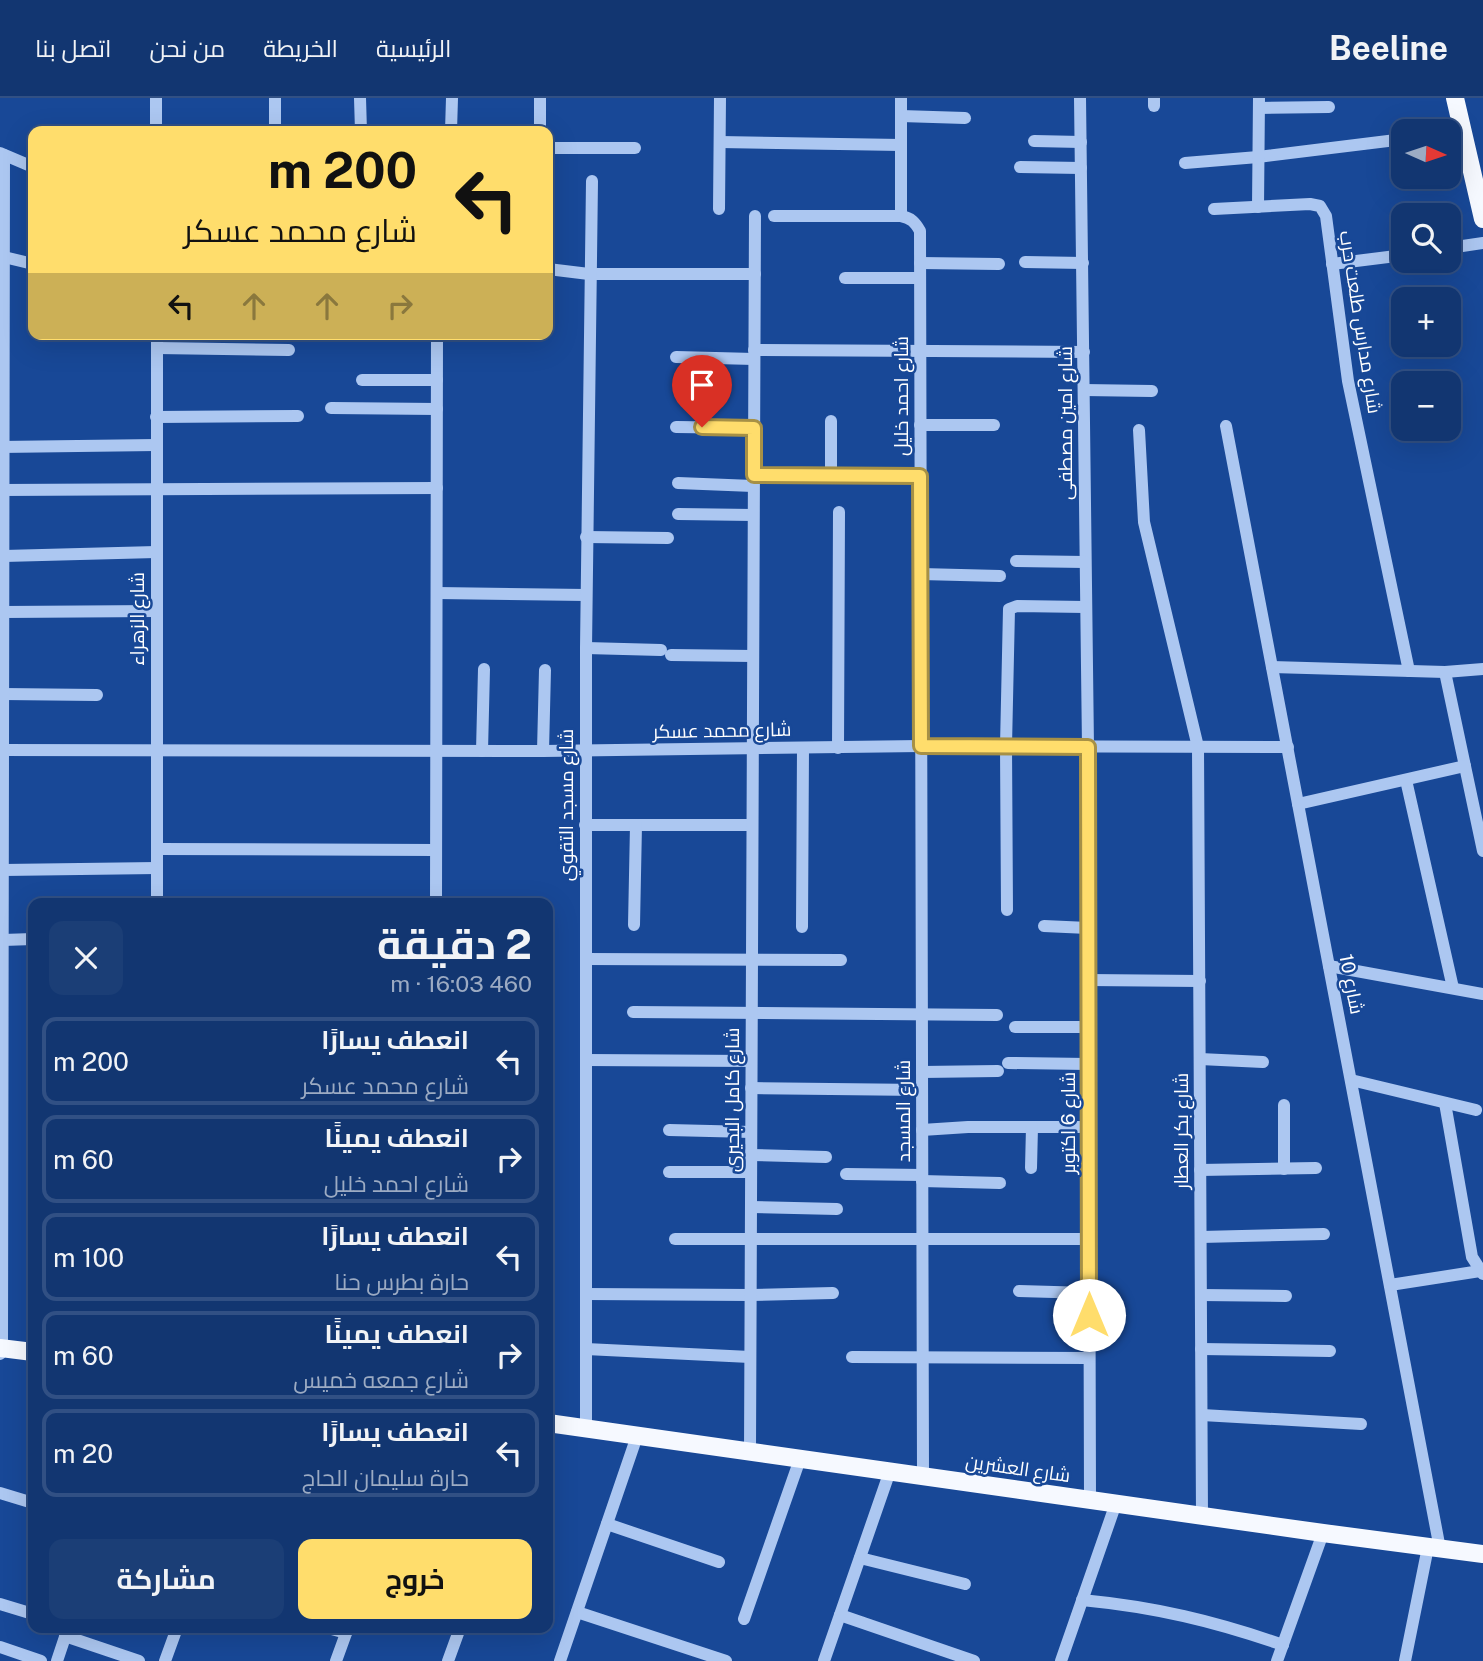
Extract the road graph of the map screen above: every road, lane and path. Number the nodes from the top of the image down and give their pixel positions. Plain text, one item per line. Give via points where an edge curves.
1 (156, 98) edge
2 (275, 98) edge
3 (360, 98) edge
4 (452, 98) edge
5 (540, 98) edge
6 (720, 98) edge
7 (901, 98) edge
8 (1080, 98) edge
9 (1455, 98) edge
10 (1259, 103) edge
11 (1329, 107) dead end
12 (901, 116) junction
13 (965, 118) dead end
14 (1456, 119) edge
15 (156, 126) edge
16 (275, 126) edge
17 (360, 126) edge
18 (451, 126) edge
19 (540, 126) edge
20 (1034, 141) dead end
21 (1391, 141) edge
22 (720, 142) junction
23 (1081, 142) junction
24 (901, 145) junction
25 (553, 148) edge
26 (635, 148) dead end
27 (1461, 149) edge
28 (2, 154) edge
29 (1258, 157) junction
30 (1185, 163) dead end
31 (28, 165) edge
32 (1020, 167) dead end
33 (1082, 168) junction
34 (592, 181) dead end
35 (1258, 207) junction
36 (719, 208) dead end
37 (1214, 209) dead end
38 (2, 212) edge
39 (755, 216) dead end
40 (774, 216) dead end
41 (901, 216) junction
42 (1483, 219) edge
43 (1483, 243) edge
44 (1461, 246) edge
45 (4, 257) junction
46 (1391, 257) edge
47 (1025, 262) dead end
48 (28, 263) edge
49 (920, 263) junction
50 (1083, 263) junction
51 (999, 264) dead end
52 (1332, 264) junction
53 (553, 270) edge
54 (589, 274) junction
55 (755, 274) junction
56 (845, 278) dead end
57 (920, 278) junction
58 (2, 281) edge
59 (437, 340) edge
60 (157, 341) edge
61 (289, 350) dead end
62 (920, 351) junction
63 (2, 352) edge
64 (1084, 352) junction
65 (754, 354) junction
66 (676, 357) dead end
67 (362, 380) dead end
68 (437, 380) junction
69 (1084, 390) junction
70 (1152, 391) dead end
71 (331, 408) dead end
72 (437, 409) junction
73 (298, 416) dead end
74 (156, 417) junction
75 (831, 421) dead end
76 (920, 425) junction
77 (994, 425) dead end
78 (1226, 426) dead end
79 (676, 427) dead end
80 (754, 428) junction
81 (1139, 430) dead end
82 (156, 445) junction
83 (2, 447) edge
84 (831, 475) junction
85 (920, 476) junction
86 (754, 480) junction
87 (678, 483) dead end
88 (437, 488) junction
89 (156, 489) junction
90 (2, 490) edge
91 (839, 512) dead end
92 (678, 514) dead end
93 (754, 515) junction
94 (586, 537) junction
95 (668, 538) dead end
96 (156, 552) junction
97 (4, 556) junction
98 (1016, 561) dead end
99 (1085, 562) junction
100 (921, 574) junction
101 (1000, 576) dead end
102 (437, 593) junction
103 (586, 595) junction
104 (1085, 607) junction
105 (156, 611) junction
106 (3, 612) junction
107 (586, 649) junction
108 (753, 656) junction
109 (1272, 667) junction
110 (484, 669) dead end
111 (1483, 669) edge
112 (545, 670) dead end
113 (1409, 671) junction
114 (1445, 672) junction
115 (3, 694) junction
116 (97, 695) dead end
117 (921, 746) junction
118 (1006, 747) junction
119 (1088, 747) junction
120 (1198, 747) junction
121 (1288, 747) junction
122 (803, 748) junction
123 (838, 748) junction
124 (752, 749) junction
125 (1, 750) edge
126 (157, 751) junction
127 (436, 751) junction
128 (482, 751) junction
129 (543, 751) junction
130 (585, 751) junction
131 (1465, 766) junction
132 (1406, 780) junction
133 (1298, 804) junction
134 (585, 825) junction
135 (636, 825) junction
136 (752, 825) junction
137 (157, 849) junction
138 (436, 850) junction
139 (1483, 851) edge
140 (157, 868) junction
141 (2, 873) edge
142 (157, 898) edge
143 (436, 898) edge
144 (1007, 910) dead end
145 (634, 925) dead end
146 (1044, 926) dead end
147 (802, 928) dead end
148 (1088, 928) junction
149 (28, 939) edge
150 (3, 940) junction
151 (586, 959) junction
152 (751, 960) junction
153 (841, 960) dead end
154 (1329, 966) junction
155 (1088, 980) junction
156 (1200, 981) junction
157 (1453, 988) junction
158 (1483, 994) edge
159 (634, 1012) dead end
160 (751, 1014) junction
161 (997, 1014) dead end
162 (922, 1015) junction
163 (1015, 1027) dead end
164 (1088, 1027) junction
165 (1, 1039) edge
166 (1200, 1059) junction
167 (586, 1060) junction
168 (751, 1061) junction
169 (1263, 1062) dead end
170 (1088, 1064) junction
171 (922, 1072) junction
172 (1351, 1080) junction
173 (751, 1088) junction
174 (922, 1090) junction
175 (1445, 1103) junction
176 (1284, 1105) dead end
177 (1476, 1111) dead end
178 (1032, 1127) junction
179 (1088, 1127) junction
180 (669, 1130) dead end
181 (922, 1130) junction
182 (751, 1132) junction
183 (1, 1148) edge
184 (751, 1156) junction
185 (826, 1157) dead end
186 (1031, 1168) dead end
187 (1316, 1168) dead end
188 (1284, 1169) junction
189 (1200, 1170) junction
190 (669, 1172) dead end
191 (751, 1172) junction
192 (846, 1174) dead end
193 (922, 1178) junction
194 (1000, 1183) dead end
195 (751, 1207) junction
196 (837, 1209) dead end
197 (1, 1220) edge
198 (1324, 1234) dead end
199 (1201, 1237) junction
200 (675, 1238) dead end
201 (751, 1238) junction
202 (922, 1238) junction
203 (1089, 1239) junction
204 (1482, 1272) edge
205 (1390, 1285) junction
206 (1019, 1291) dead end
207 (834, 1293) dead end
208 (1089, 1293) junction
209 (586, 1294) junction
210 (751, 1295) junction
211 (1201, 1295) junction
212 (1286, 1296) dead end
213 (586, 1349) junction
214 (1201, 1349) junction
215 (1, 1350) edge
216 (1330, 1351) dead end
217 (28, 1352) edge
218 (750, 1357) junction
219 (852, 1357) dead end
220 (922, 1357) junction
221 (1089, 1358) junction
222 (1202, 1415) junction
223 (553, 1424) edge
224 (1361, 1424) dead end
225 (586, 1429) junction
226 (637, 1436) junction
227 (750, 1452) junction
228 (800, 1459) junction
229 (890, 1471) junction
230 (923, 1476) junction
231 (0, 1493) edge
232 (1090, 1499) junction
233 (28, 1501) edge
234 (1116, 1503) junction
235 (1202, 1515) junction
236 (607, 1524) junction
237 (1323, 1533) junction
238 (1434, 1548) junction
239 (1483, 1554) edge
240 (860, 1558) junction
241 (719, 1562) dead end
242 (965, 1584) dead end
243 (1082, 1600) junction
244 (0, 1604) edge
245 (28, 1612) edge
246 (577, 1612) junction
247 (839, 1615) junction
248 (744, 1619) dead end
249 (66, 1633) edge
250 (69, 1633) edge
251 (175, 1633) edge
252 (346, 1633) edge
253 (458, 1633) edge
254 (1283, 1645) junction
255 (0, 1647) edge
256 (41, 1661) edge
257 (57, 1661) edge
258 (139, 1661) edge
259 (165, 1661) edge
260 (336, 1661) edge
261 (448, 1661) edge
262 (559, 1661) edge
263 (726, 1661) edge
264 (824, 1661) edge
265 (974, 1661) edge
266 (1061, 1661) edge
267 (1278, 1661) edge
268 (1405, 1661) edge

1 - 15 street
2 - 16 street
3 - 17 street
4 - 18 street
5 - 19 street
6 - 22 street
7 - 12 street
8 - 23 street, شارع امين مصطفى
9 - 14 main road
10 - 11 street
10 - 29 street
12 - 13 street
12 - 24 street
20 - 23 street
21 - 29 street
22 - 24 street
22 - 36 street
23 - 33 street, شارع امين مصطفى
24 - 41 street
25 - 26 street
27 - 42 main road
28 - 31 street
28 - 38 street
29 - 30 street
29 - 35 street
32 - 33 street
33 - 50 street, شارع امين مصطفى
34 - 54 street, شارع مسجد التقوي
35 - 37 street, شارع مدارس طلعت حرب
35 - 52 street, شارع مدارس طلعت حرب via 1320,206 1326,216
38 - 45 street
39 - 55 street, شارع كامل البحيرى
40 - 41 street
41 - 49 street, شارع احمد خليل via 910,218 920,231
43 - 44 street
45 - 48 street
45 - 58 street
46 - 52 street
47 - 50 street
49 - 51 street
49 - 57 street, شارع احمد خليل
50 - 64 street, شارع امين مصطفى
52 - 113 street, شارع مدارس طلعت حرب via 1348,381
53 - 54 street
54 - 55 street
54 - 94 street, شارع مسجد التقوي
55 - 65 street, شارع كامل البحيرى
56 - 57 street
57 - 62 street, شارع احمد خليل
58 - 63 street
59 - 68 street
60 - 61 street
60 - 74 street, شارع الزهراء
62 - 64 street
62 - 65 street
62 - 76 street, شارع احمد خليل
63 - 83 street
64 - 69 street, شارع امين مصطفى
65 - 66 street
65 - 80 street, شارع كامل البحيرى
67 - 68 street
68 - 72 street
69 - 70 street
69 - 99 street, شارع امين مصطفى
71 - 72 street
72 - 88 street
73 - 74 street
74 - 82 street, شارع الزهراء
75 - 84 street
76 - 77 street
76 - 85 street, شارع احمد خليل
78 - 109 street, شارع 10
79 - 80 street
80 - 86 street, شارع كامل البحيرى
81 - 120 street, شارع بكر العطار via 1144,522
82 - 83 street
82 - 89 street, شارع الزهراء
83 - 90 street
84 - 85 street
84 - 86 street
85 - 100 street, شارع احمد خليل
86 - 87 street
86 - 93 street, شارع كامل البحيرى
88 - 89 street
88 - 102 street
89 - 90 street
89 - 96 street, شارع الزهراء
90 - 97 street
91 - 123 street
92 - 93 street
93 - 108 street, شارع كامل البحيرى
94 - 95 street
94 - 103 street, شارع مسجد التقوي
96 - 97 street
96 - 105 street, شارع الزهراء
97 - 106 street
98 - 99 street
99 - 104 street, شارع امين مصطفى
100 - 101 street
100 - 117 street, شارع احمد خليل
102 - 103 street
102 - 127 street
103 - 107 street, شارع مسجد التقوي
104 - 118 street via 1009,609
104 - 119 street, شارع امين مصطفى
105 - 106 street
105 - 126 street, شارع الزهراء
106 - 115 street
107 - 108 street
107 - 130 street, شارع مسجد التقوي
108 - 124 street, شارع كامل البحيرى
109 - 113 street
109 - 121 street, شارع 10
110 - 128 street
111 - 114 street
112 - 129 street
113 - 114 street
114 - 131 street
115 - 116 street
115 - 125 street
117 - 118 street, شارع محمد عسكر
117 - 123 street, شارع محمد عسكر
117 - 162 street, شارع المسجد
118 - 119 street, شارع محمد عسكر
118 - 144 street
119 - 120 street, شارع محمد عسكر
119 - 148 street, شارع 6 اكتوبر
120 - 121 street, شارع محمد عسكر
120 - 156 street, شارع بكر العطار
121 - 133 street, شارع 10
122 - 123 street, شارع محمد عسكر
122 - 124 street, شارع محمد عسكر
122 - 147 street
124 - 130 street, شارع محمد عسكر
124 - 136 street, شارع كامل البحيرى
125 - 126 street, شارع محمد عسكر
125 - 141 street
126 - 127 street, شارع محمد عسكر
126 - 137 street, شارع الزهراء
127 - 128 street, شارع محمد عسكر
127 - 138 street
128 - 129 street, شارع محمد عسكر
129 - 130 street, شارع محمد عسكر
130 - 134 street, شارع مسجد التقوي
131 - 132 street
131 - 139 street
132 - 133 street
132 - 157 street
133 - 154 street, شارع 10
134 - 135 street
134 - 151 street, شارع مسجد التقوي
135 - 136 street
135 - 145 street
136 - 152 street, شارع كامل البحيرى
137 - 138 street
137 - 140 street, شارع الزهراء
138 - 143 street
140 - 141 street
140 - 142 street, شارع الزهراء
141 - 150 street
146 - 148 street
148 - 155 street, شارع 6 اكتوبر
149 - 150 street
150 - 165 street
151 - 152 street
151 - 167 street, شارع مسجد التقوي
152 - 153 street
152 - 160 street, شارع كامل البحيرى
154 - 157 street
154 - 172 street, شارع 10
155 - 156 street
155 - 164 street, شارع 6 اكتوبر
156 - 166 street, شارع بكر العطار
157 - 158 street
159 - 160 street
160 - 162 street
160 - 168 street, شارع كامل البحيرى
161 - 162 street
162 - 171 street, شارع المسجد
163 - 164 street
164 - 170 street, شارع 6 اكتوبر
165 - 183 street
166 - 169 street
166 - 189 street, شارع بكر العطار
167 - 168 street
167 - 209 street, شارع مسجد التقوي
168 - 173 street, شارع كامل البحيرى
170 - 171 street
170 - 179 street, شارع 6 اكتوبر
171 - 174 street, شارع المسجد
172 - 175 street
172 - 205 street, شارع 10
173 - 174 street
173 - 182 street, شارع كامل البحيرى
174 - 181 street, شارع المسجد
175 - 177 street
175 - 204 street via 1472,1257
176 - 188 street
178 - 179 street
178 - 181 street
178 - 186 street
179 - 203 street, شارع 6 اكتوبر
180 - 182 street
181 - 193 street, شارع المسجد
182 - 184 street, شارع كامل البحيرى
183 - 197 street
184 - 185 street
184 - 191 street, شارع كامل البحيرى
187 - 188 street
188 - 189 street
189 - 199 street, شارع بكر العطار
190 - 191 street
191 - 195 street, شارع كامل البحيرى
192 - 193 street
193 - 194 street
193 - 202 street, شارع المسجد
195 - 196 street
195 - 201 street, شارع كامل البحيرى
197 - 215 street
198 - 199 street
199 - 211 street, شارع بكر العطار
200 - 201 street
201 - 202 street
201 - 210 street, شارع كامل البحيرى
202 - 203 street
202 - 220 street, شارع المسجد
203 - 208 street, شارع 6 اكتوبر
204 - 205 street
205 - 238 street, شارع 10
206 - 208 street
207 - 210 street
208 - 221 street, شارع 6 اكتوبر
209 - 210 street
209 - 213 street, شارع مسجد التقوي
210 - 218 street, شارع كامل البحيرى
211 - 212 street
211 - 214 street, شارع بكر العطار
213 - 218 street
213 - 225 street, شارع مسجد التقوي
214 - 216 street
214 - 222 street, شارع بكر العطار
215 - 217 main road
218 - 227 street, شارع كامل البحيرى
219 - 220 street
220 - 221 street
220 - 230 street, شارع المسجد
221 - 232 street, شارع 6 اكتوبر
222 - 224 street
222 - 235 street, شارع بكر العطار
223 - 225 main road, شارع العشرين
225 - 226 main road, شارع العشرين
226 - 227 main road, شارع العشرين
226 - 236 street
227 - 228 main road, شارع العشرين
228 - 229 main road, شارع العشرين
228 - 248 street
229 - 230 main road, شارع العشرين
229 - 240 street
230 - 232 main road, شارع العشرين
231 - 233 street
232 - 234 main road, شارع العشرين
234 - 235 main road, شارع العشرين
234 - 243 street
235 - 237 main road, شارع العشرين
236 - 241 street
236 - 246 street
237 - 238 main road, شارع العشرين
237 - 254 street
238 - 239 main road, شارع العشرين
238 - 268 street
240 - 242 street
240 - 247 street
243 - 254 street via 1184,1615
243 - 266 street
244 - 245 street
246 - 262 street
246 - 263 street
247 - 264 street
247 - 265 street
249 - 257 street
250 - 258 street
251 - 259 street
252 - 260 street
253 - 261 street
254 - 267 street
255 - 256 street

